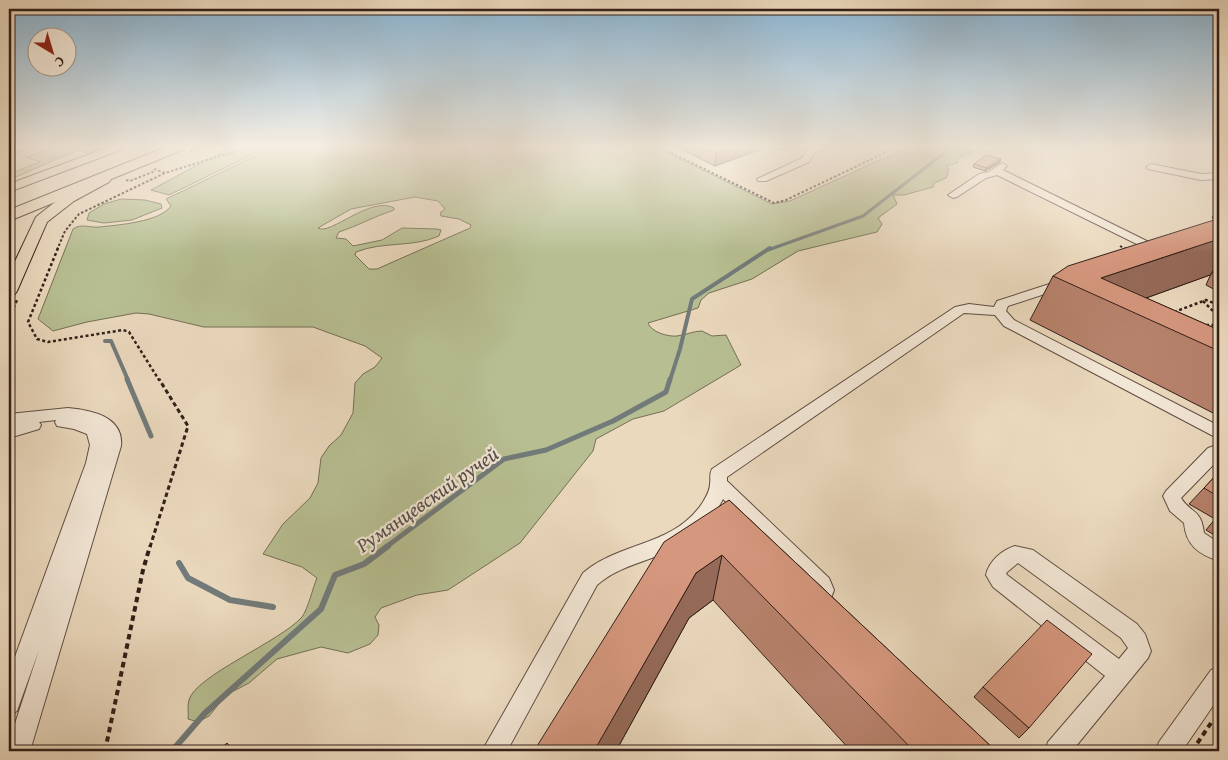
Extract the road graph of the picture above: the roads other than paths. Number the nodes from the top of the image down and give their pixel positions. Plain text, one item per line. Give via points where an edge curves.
1 (24, 182) edge
2 (56, 182) edge
3 (99, 182) edge
4 (103, 182) edge
5 (972, 182) edge
6 (1021, 182) edge
7 (9, 188) edge
8 (953, 195) dead end
9 (9, 201) edge
10 (9, 216) edge
11 (1146, 257) edge
12 (1082, 278) edge
13 (14, 292) edge
14 (999, 311) junction
15 (1074, 343) dead end
16 (1062, 351) junction
17 (9, 420) edge
18 (9, 432) edge
19 (1219, 433) edge
20 (1219, 453) edge
21 (719, 484) junction
22 (1219, 553) edge
23 (834, 622) edge
24 (1120, 674) junction
25 (1219, 678) edge
26 (9, 703) edge
27 (18, 751) edge
28 (494, 751) edge
29 (1057, 751) edge
30 (1168, 751) edge

1 - 7 main road
2 - 9 highway
3 - 10 highway
4 - 13 main road via 69,198 42,220
5 - 8 street
6 - 11 street via 1166,250
12 - 14 street via 1009,301 1002,304
14 - 16 street via 1009,323
14 - 21 street via 960,310 720,472 717,477
15 - 16 street
16 - 19 street
17 - 27 street via 64,413 88,415 106,425 114,440
18 - 26 street via 56,422 77,423 94,431 98,445 95,462
20 - 22 street via 1214,452 1172,496 1177,508 1192,520 1196,538
21 - 23 street via 822,584 824,593 819,605
21 - 28 street via 707,512 687,530 652,550 611,562 590,578
24 - 24 street via 1000,581 997,569 1015,554 1026,556 1129,631 1140,650
24 - 29 street
25 - 30 street

